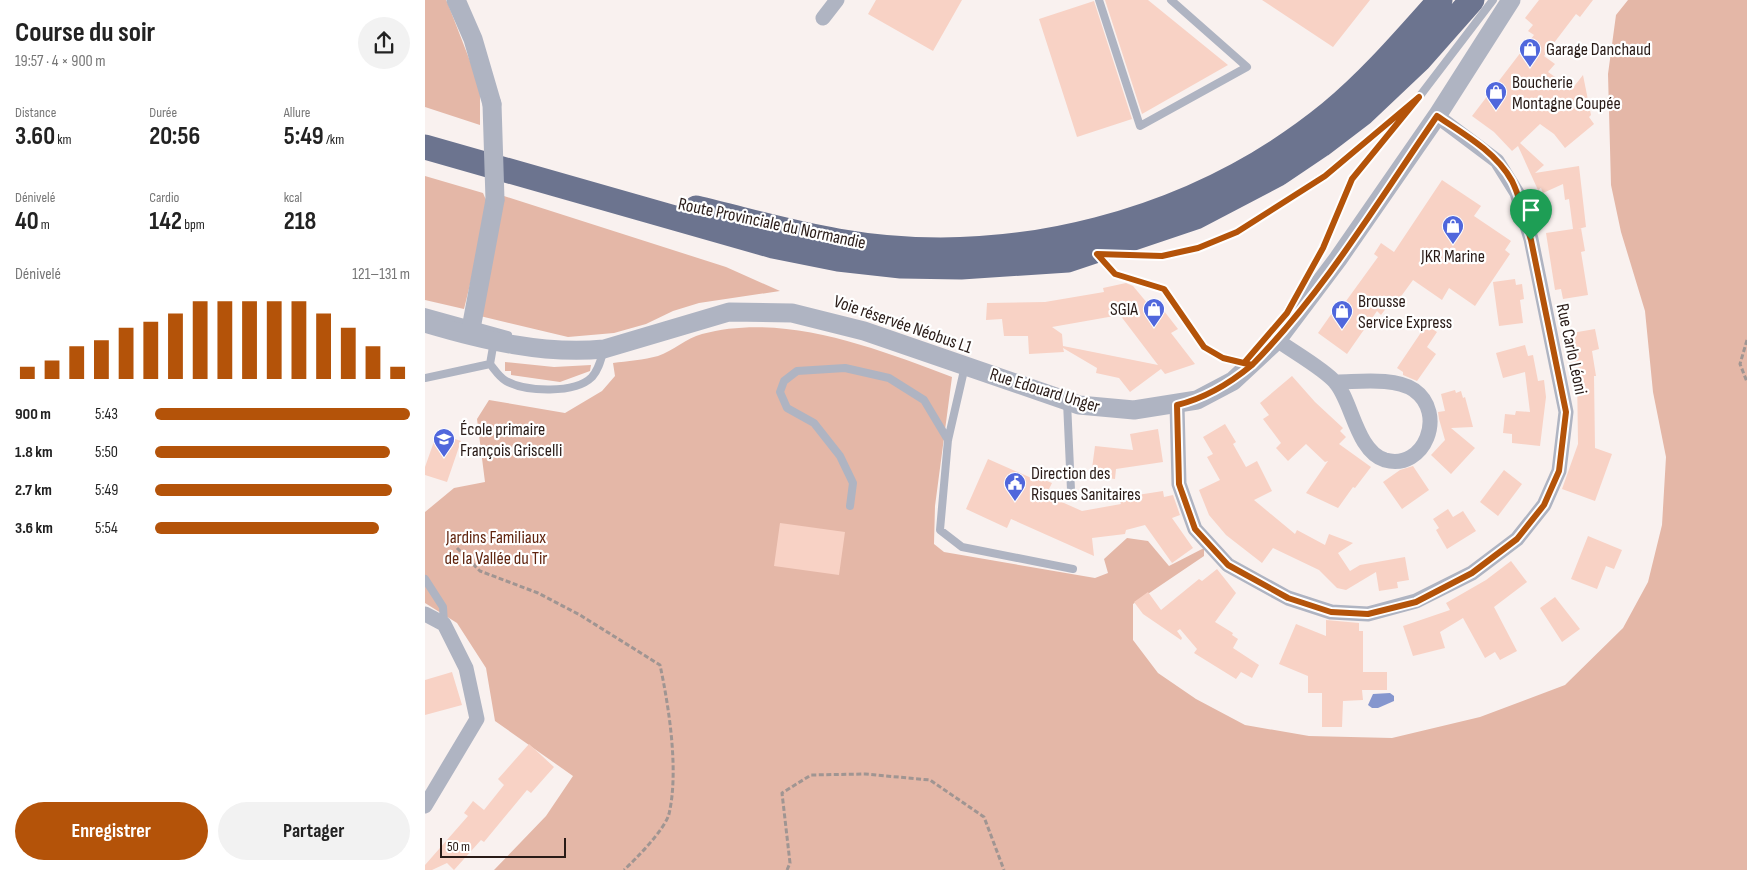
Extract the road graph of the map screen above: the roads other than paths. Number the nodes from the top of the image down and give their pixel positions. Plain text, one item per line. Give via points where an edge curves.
1 (456, 0) edge
2 (837, 0) edge
3 (1099, 0) edge
4 (1171, 0) edge
5 (1440, 0) edge
6 (1472, 0) edge
7 (1493, 0) edge
8 (1511, 0) edge
9 (823, 18) dead end
10 (1419, 97) junction
11 (1437, 116) junction
12 (425, 130) edge
13 (425, 147) edge
14 (1096, 253) junction
15 (425, 312) edge
16 (425, 323) edge
17 (471, 329) junction
18 (1277, 340) junction
19 (494, 341) junction
20 (604, 349) junction
21 (490, 364) junction
22 (1248, 364) junction
23 (965, 366) junction
24 (425, 378) edge
25 (1336, 382) junction
26 (1067, 400) junction
27 (1177, 405) junction
28 (948, 440) junction
29 (1071, 490) dead end
30 (850, 506) dead end
31 (1073, 569) dead end
32 (425, 579) edge
33 (425, 614) edge
34 (443, 624) junction
35 (425, 806) edge

1 - 17 street, bridge via 473,39 492,104 495,200
2 - 9 street
3 - 4 lane via 1140,126 1247,67
5 - 12 highway, Route Provinciale du Normandie via 1382,66 1330,113 1257,164 1194,196 1121,224 1039,242 963,249 904,248 838,241 629,192
6 - 14 highway via 1419,60 1363,112 1278,174 1195,216
7 - 10 lane
8 - 11 street, Rue Edouard Unger
10 - 14 lane via 1325,176 1237,232 1198,248 1162,256
10 - 22 lane, Voie réservée Néobus L1 via 1352,179 1323,248 1287,313
11 - 18 street, Rue Edouard Unger via 1338,259
11 - 27 street, Rue Carlo Léoni via 1504,169 1517,193 1531,240 1566,412 1559,471 1544,505 1517,539 1472,573 1416,602 1368,614 1331,612 1288,598 1228,565 1195,529 1179,484
13 - 14 highway, Route Provinciale du Normandie via 773,246 838,259 901,266 953,267 1068,260
14 - 22 lane via 1115,274 1164,289 1204,347 1223,358
15 - 17 lane, Voie réservée Néobus L1
16 - 17 street, Rue Edouard Unger
17 - 19 street, Rue Edouard Unger
17 - 22 lane, Voie réservée Néobus L1 via 517,338 596,343 719,307 758,304 804,307 903,336 1056,391 1123,403 1175,397 1199,390
18 - 22 street, Rue Edouard Unger
18 - 25 street
19 - 20 street, Rue Edouard Unger via 542,349
19 - 21 lane
20 - 21 lane via 597,370 590,379 567,389 533,389 507,382
20 - 23 street, Rue Edouard Unger via 729,312 793,313 864,331
21 - 24 lane
22 - 27 street, Rue Edouard Unger via 1233,381 1197,400
23 - 26 street, Rue Edouard Unger
23 - 28 lane
25 - 25 street via 1370,450 1385,460 1406,460 1425,445 1432,426 1427,406 1415,391 1400,384
26 - 27 street, Rue Edouard Unger via 1110,410
26 - 29 lane
28 - 30 lane via 925,400 889,378 845,368 797,371 784,381 780,392 787,408 814,423 840,456 853,483
28 - 31 lane via 940,530 962,548
32 - 34 lane via 443,607
33 - 34 street
34 - 35 street via 467,668 477,719

